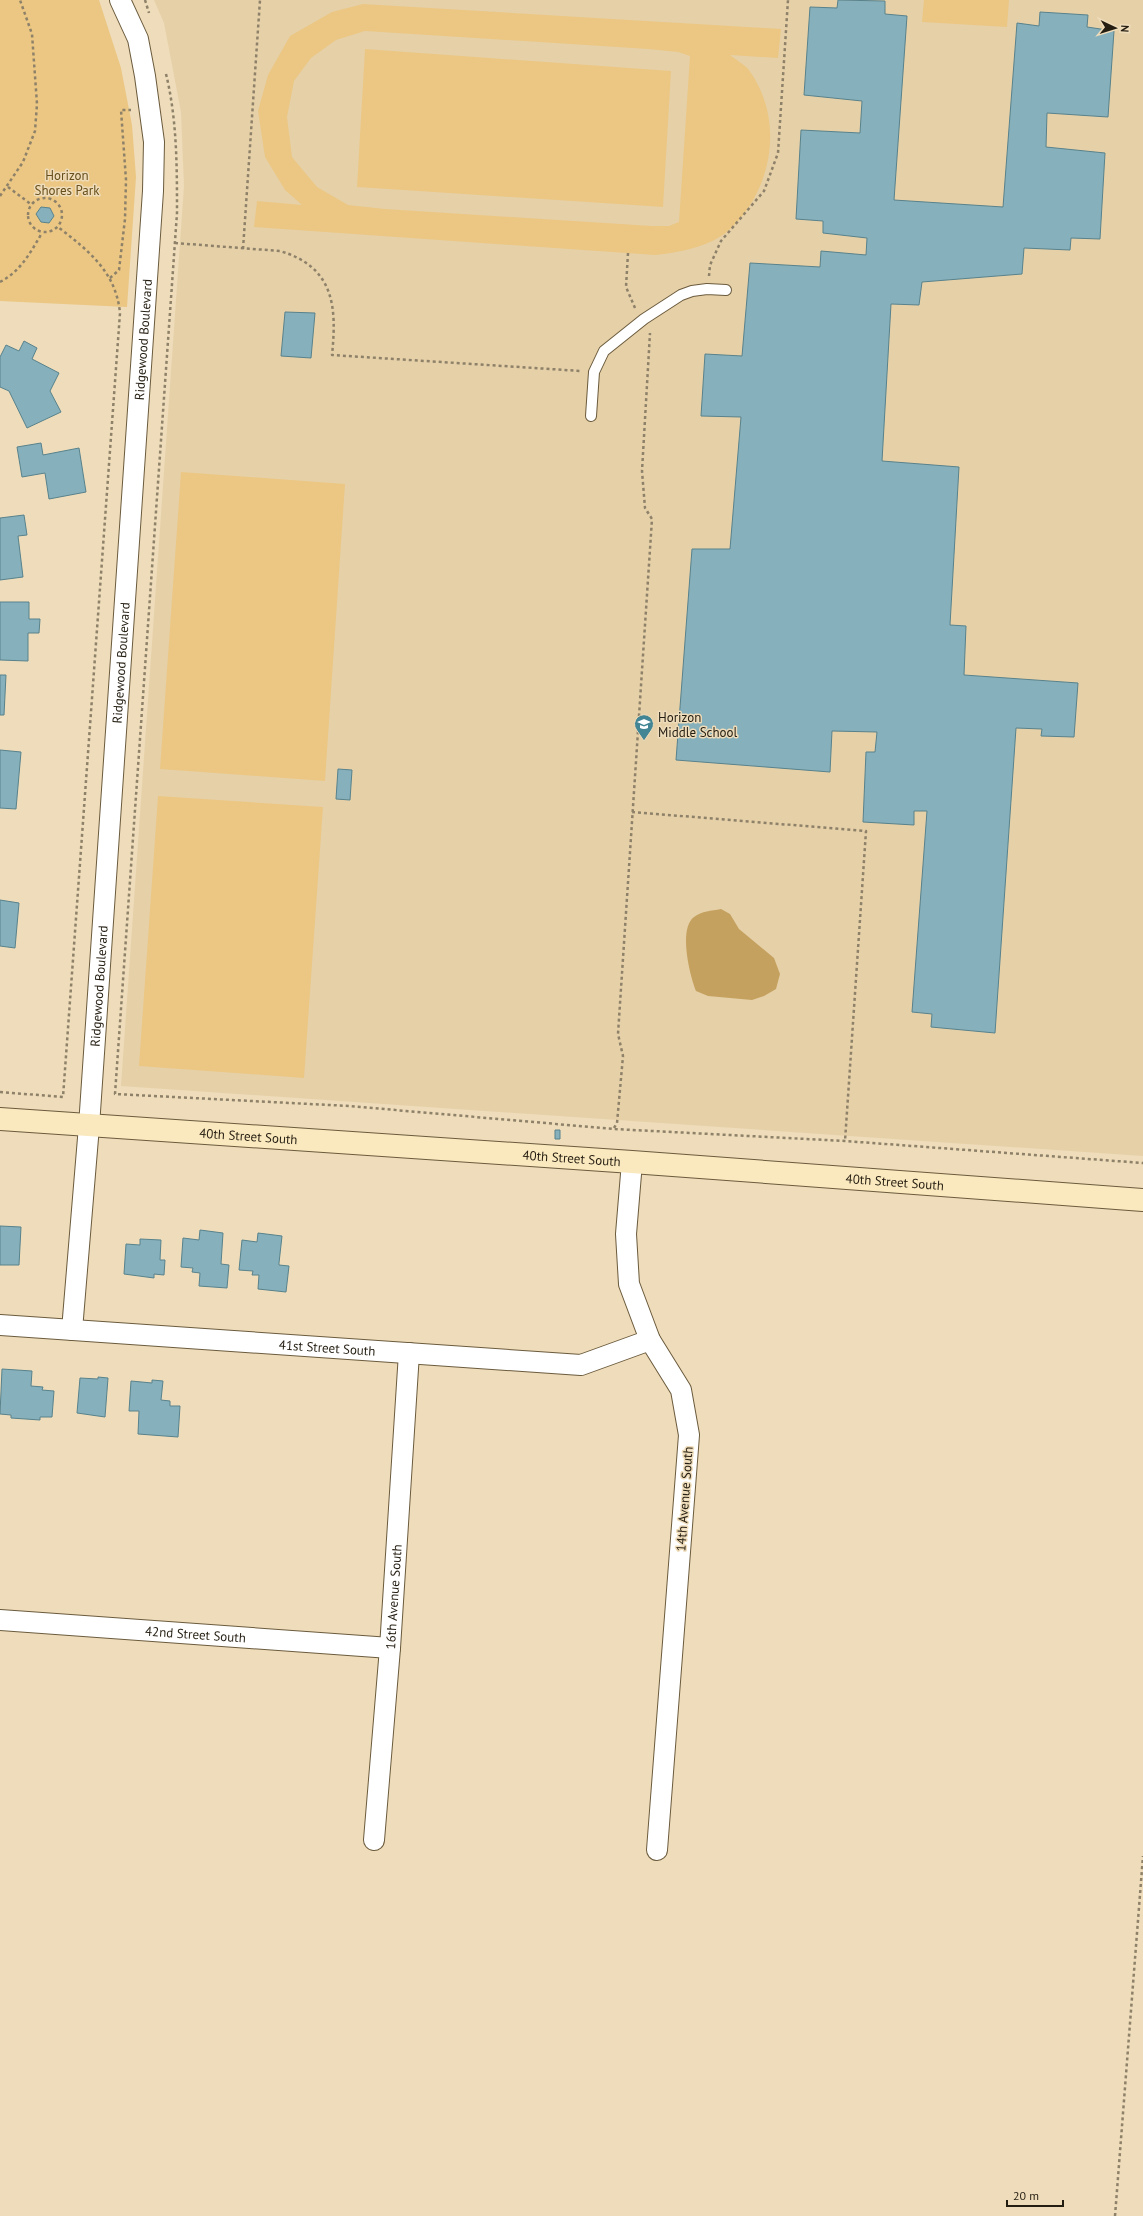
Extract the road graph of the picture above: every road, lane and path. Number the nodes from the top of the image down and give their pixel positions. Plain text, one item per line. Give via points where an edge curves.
1 (20, 0) edge
2 (120, 0) edge
3 (145, 0) edge
4 (260, 0) edge
5 (788, 0) edge
6 (150, 15) dead end
7 (164, 66) dead end
8 (150, 109) junction
9 (173, 109) junction
10 (8, 187) junction
11 (0, 196) edge
12 (32, 205) junction
13 (58, 227) junction
14 (42, 233) junction
15 (175, 243) junction
16 (243, 249) junction
17 (628, 253) dead end
18 (110, 278) junction
19 (0, 282) edge
20 (707, 289) junction
21 (726, 290) dead end
22 (644, 319) junction
23 (594, 372) junction
24 (591, 416) dead end
25 (632, 812) junction
26 (0, 1092) edge
27 (0, 1119) edge
28 (89, 1126) junction
29 (614, 1129) junction
30 (845, 1141) junction
31 (632, 1162) junction
32 (1143, 1163) edge
33 (1143, 1200) edge
34 (0, 1324) edge
35 (72, 1330) junction
36 (650, 1340) junction
37 (409, 1353) junction
38 (0, 1620) edge
39 (390, 1648) junction
40 (374, 1840) dead end
41 (657, 1850) dead end
42 (1143, 1856) edge
43 (1115, 2216) edge

1 - 10 path via 32,34 37,104 35,131 24,162
2 - 8 street, Ridgewood Boulevard via 138,39
3 - 6 path
4 - 16 path
5 - 20 path via 778,152 764,191 721,241 710,265
7 - 9 path
8 - 9 path
8 - 18 path via 121,110 126,180 125,219 120,270
8 - 28 street, Ridgewood Boulevard via 154,142 153,191
9 - 15 path via 177,168
10 - 11 path
10 - 12 path
12 - 13 path via 34,201 48,198 59,205 62,218
12 - 14 path via 28,212 30,226
13 - 14 path
13 - 18 path via 83,246 101,264
14 - 19 path via 27,260 12,276
15 - 16 path
15 - 29 path via 115,1094 349,1106
16 - 23 path via 280,251 294,255 310,265 323,278 330,293 333,310 332,355
17 - 22 path via 626,287 634,308
18 - 26 path via 119,296 120,313 63,1097
20 - 21 lane
20 - 22 lane via 681,295
22 - 23 lane via 604,352
22 - 25 path via 651,335 642,471 646,508 652,519
23 - 24 lane
25 - 29 path via 618,1034 623,1056 617,1123
25 - 30 path via 866,831
27 - 28 street, 40th Street South
28 - 31 street, 40th Street South
28 - 35 street, Ridgewood Boulevard
29 - 30 path
30 - 32 path
31 - 33 street, 40th Street South
31 - 36 street, 14th Avenue South via 626,1234 630,1284
34 - 35 street, 41st Street South
35 - 37 street, 41st Street South
36 - 37 street, 41st Street South via 581,1365
36 - 41 street, 14th Avenue South via 681,1390 688,1435
37 - 39 street, 16th Avenue South
38 - 39 street, 42nd Street South
39 - 40 street, 16th Avenue South
42 - 43 path

